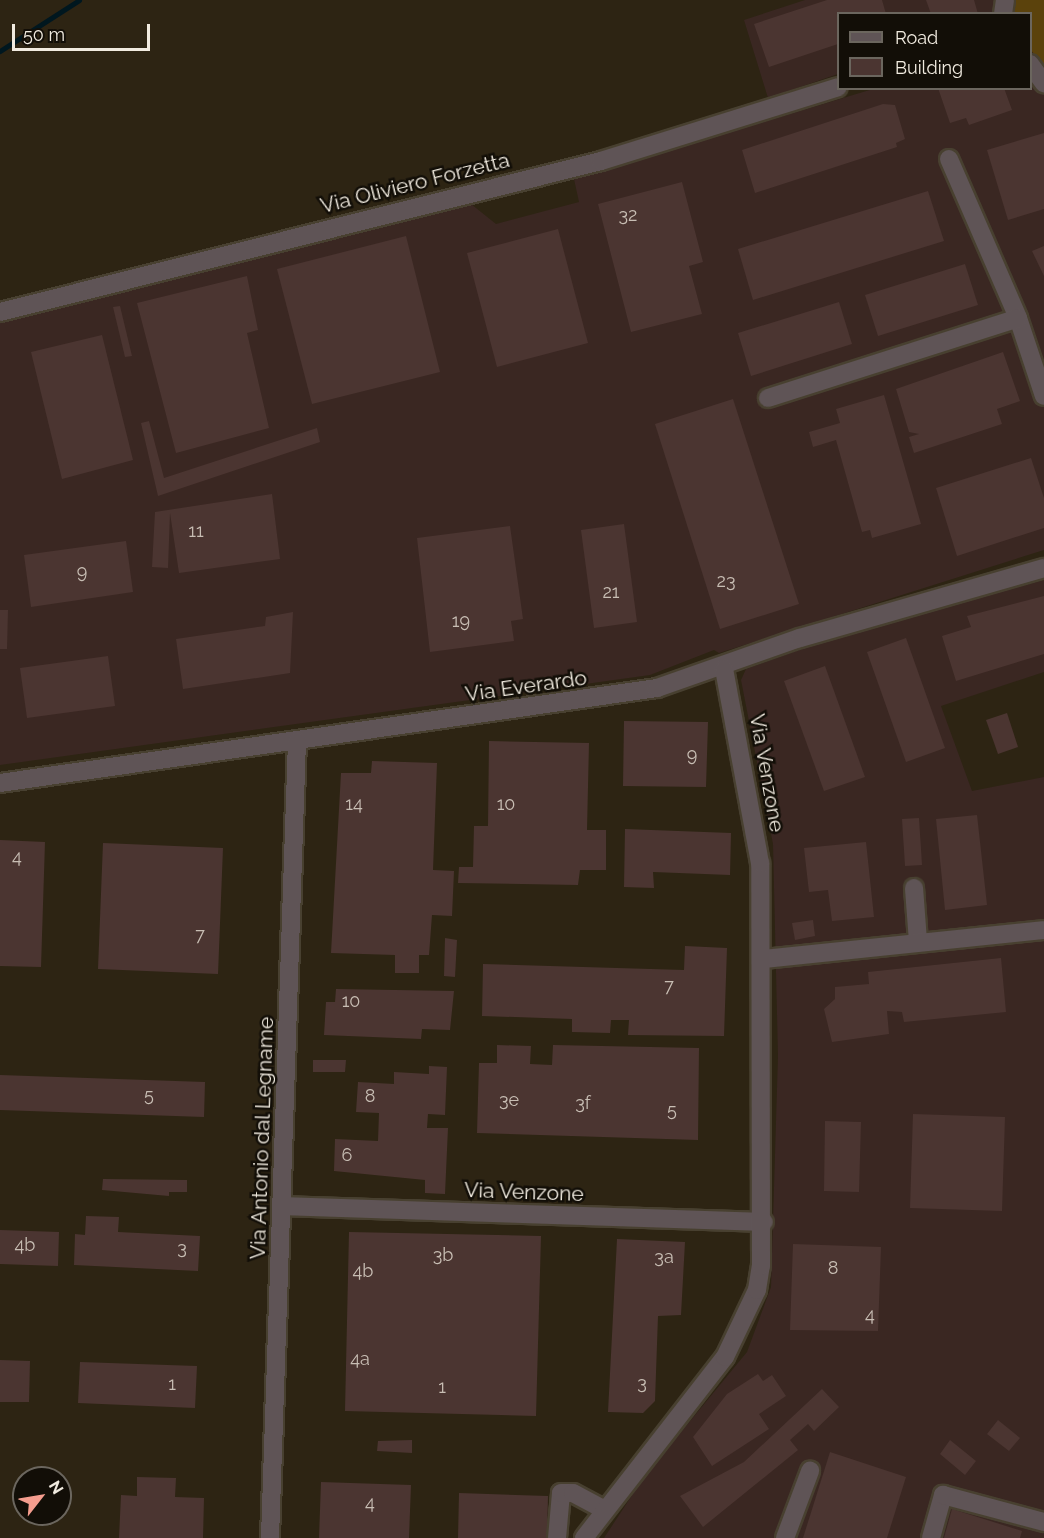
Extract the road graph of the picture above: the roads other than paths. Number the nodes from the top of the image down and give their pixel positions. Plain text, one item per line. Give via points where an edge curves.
1 (1032, 67) edge
2 (1044, 83) edge
3 (837, 87) edge
4 (949, 159) dead end
5 (0, 312) edge
6 (1018, 318) junction
7 (1044, 396) edge
8 (768, 398) dead end
9 (1044, 568) edge
10 (724, 669) junction
11 (297, 741) junction
12 (0, 783) edge
13 (914, 888) dead end
14 (1044, 930) edge
15 (918, 941) junction
16 (763, 959) junction
17 (282, 1206) junction
18 (764, 1222) junction
19 (810, 1471) dead end
20 (603, 1509) junction
21 (1044, 1522) edge
22 (270, 1538) edge
23 (557, 1538) edge
24 (584, 1538) edge
25 (785, 1538) edge
26 (931, 1538) edge

1 - 2 street
3 - 5 street, Via Oliviero Forzetta via 602,161
4 - 6 street
6 - 7 street
6 - 8 street
9 - 10 street, Via Everardo via 800,638
10 - 11 street, Via Everardo via 590,701
10 - 16 street, Via Venzone via 760,863
11 - 12 street, Via Everardo
11 - 17 street, Via Antonio dal Legname
13 - 15 street
14 - 15 street
15 - 16 street
16 - 18 street, Via Venzone
17 - 18 street, Via Venzone
17 - 22 street, Via Antonio dal Legname
18 - 20 street, Via Venzone via 757,1290 736,1337 705,1384
19 - 25 street
20 - 23 street via 573,1493 561,1493
20 - 24 street, Via Venzone
21 - 26 street via 943,1495

